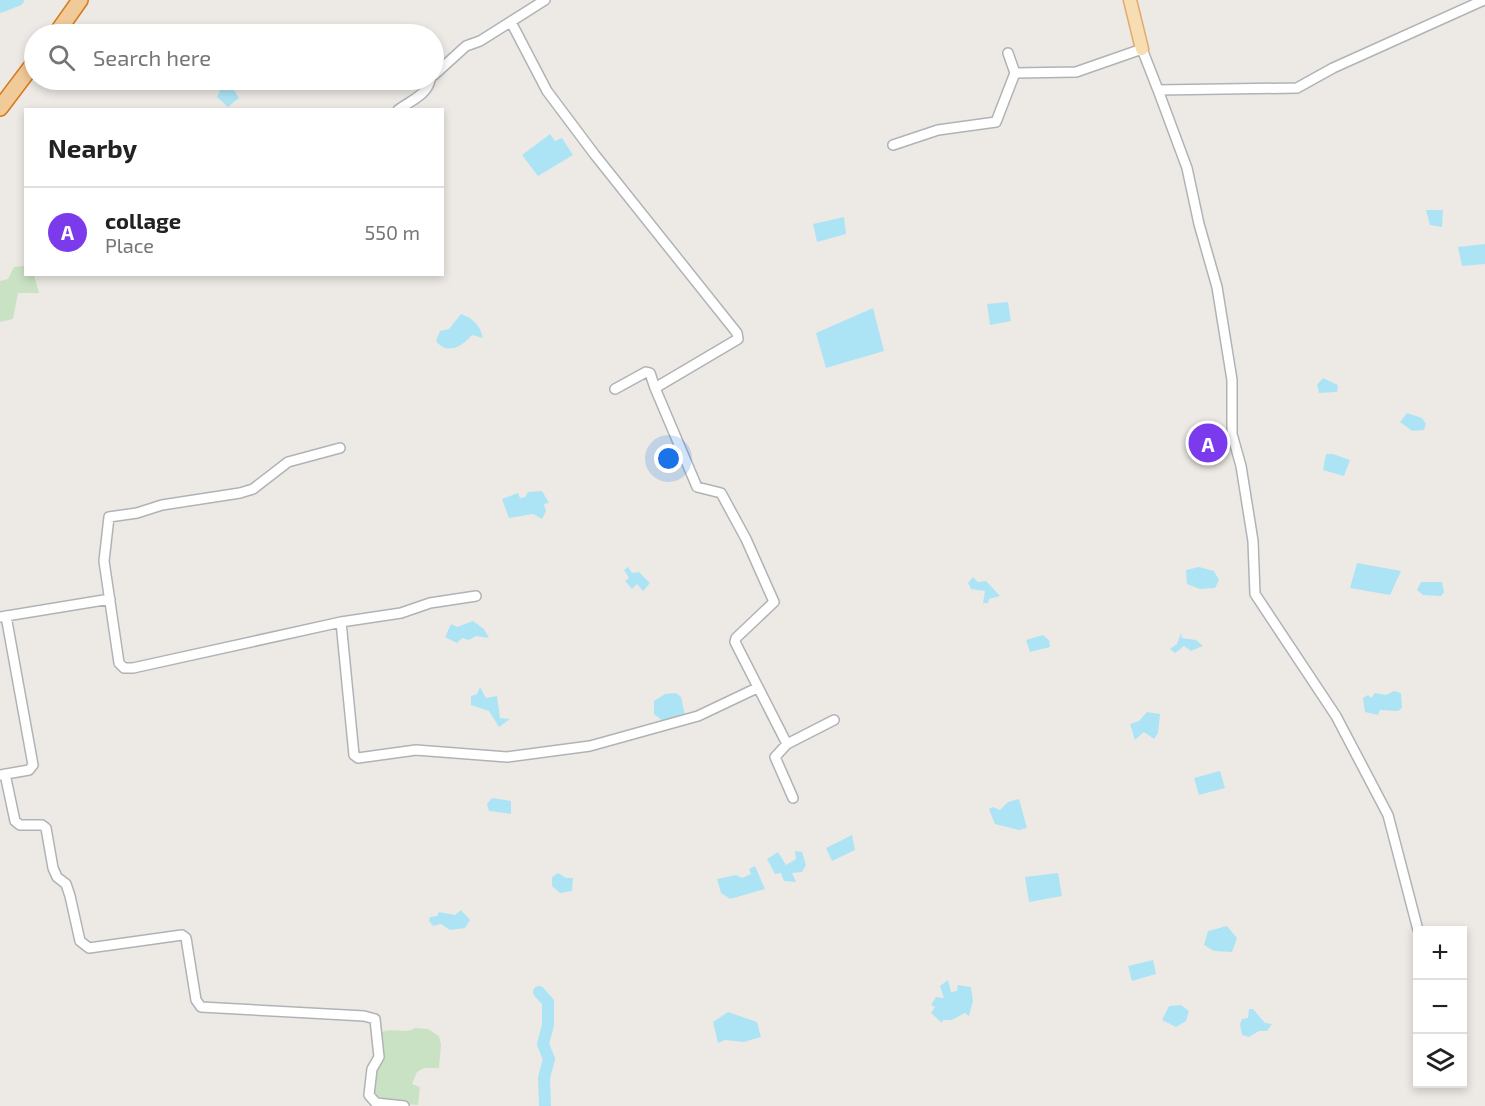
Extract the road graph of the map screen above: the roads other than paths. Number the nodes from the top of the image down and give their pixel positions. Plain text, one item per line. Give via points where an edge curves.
1 (80, 0) edge
2 (545, 0) edge
3 (1130, 0) edge
4 (1484, 0) edge
5 (511, 22) junction
6 (63, 24) edge
7 (1142, 49) junction
8 (1008, 53) dead end
9 (444, 66) edge
10 (1015, 74) junction
11 (24, 76) edge
12 (425, 90) edge
13 (1158, 90) junction
14 (0, 108) edge
15 (401, 108) edge
16 (893, 145) dead end
17 (655, 388) junction
18 (615, 389) dead end
19 (340, 448) dead end
20 (476, 596) dead end
21 (110, 599) junction
22 (3, 617) edge
23 (341, 622) junction
24 (758, 688) junction
25 (834, 720) dead end
26 (787, 744) junction
27 (3, 774) edge
28 (793, 798) dead end
29 (1417, 926) edge
30 (404, 1106) edge

1 - 6 highway
2 - 5 street
3 - 7 main road
4 - 13 street via 1297,88
5 - 9 street via 466,46
5 - 17 street via 548,91 737,333 738,339
7 - 10 street via 1076,72
7 - 13 street
8 - 10 street
10 - 16 street via 996,122 938,130
11 - 14 highway
12 - 15 street
13 - 29 street via 1187,168 1217,287 1232,380 1232,434 1253,541 1255,594 1336,716 1388,815
17 - 18 street via 646,372
17 - 24 street via 697,487 722,493 774,602 736,638
19 - 21 street via 288,462 259,485 240,493 109,517 104,561
20 - 23 street
21 - 22 street
21 - 23 street via 119,663 124,668
22 - 27 street via 33,765 29,770
23 - 24 street via 352,751 358,758 416,750 507,757 590,746 698,716
24 - 26 street
25 - 26 street
26 - 28 street via 775,759
27 - 30 street via 15,821 46,828 53,868 66,884 83,946 182,935 186,938 196,1000 201,1008 375,1019 379,1057 372,1069 369,1095 376,1103

